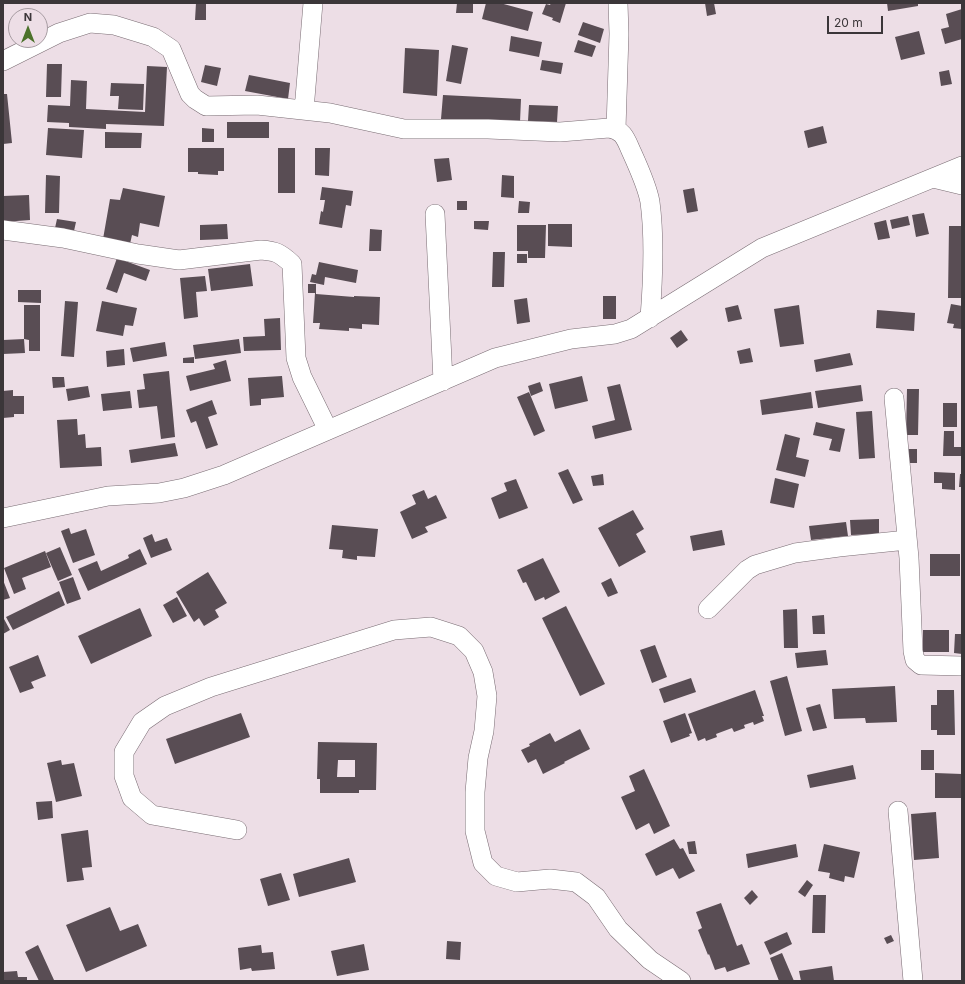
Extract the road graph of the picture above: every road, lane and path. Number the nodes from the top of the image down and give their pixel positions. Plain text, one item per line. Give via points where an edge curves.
1 (313, 3) edge
2 (618, 3) edge
3 (3, 61) edge
4 (304, 110) junction
5 (616, 129) junction
6 (962, 166) edge
7 (933, 178) junction
8 (962, 185) edge
9 (435, 214) dead end
10 (3, 230) edge
11 (650, 318) junction
12 (442, 381) junction
13 (894, 398) dead end
14 (328, 430) junction
15 (3, 518) edge
16 (907, 540) junction
17 (708, 609) dead end
18 (962, 666) edge
19 (898, 811) dead end
20 (237, 830) dead end
21 (681, 981) edge
22 (913, 981) edge

1 - 4 street
2 - 5 street
3 - 4 street via 59,33 90,23 114,25 153,37 170,49 190,94 206,106 257,105
4 - 5 street via 404,129 560,132
5 - 11 street via 624,136 650,200 654,266
6 - 7 street
7 - 8 street
7 - 11 street via 762,248
9 - 12 street
10 - 14 street via 63,238 179,260 260,250 282,255 292,264 296,358 302,377
11 - 12 street via 631,330 571,340 495,358
12 - 14 street
13 - 16 street
14 - 15 street via 224,475 184,488 159,493 108,496
16 - 17 street via 795,553 755,565
16 - 18 street via 915,660 921,665
19 - 22 street
20 - 21 street via 152,815 132,798 124,776 124,752 142,722 165,706 211,687 394,630 431,627 459,636 474,651 483,672 487,696 475,792 475,831 483,863 496,876 517,882 550,879 576,882 596,897 618,929 650,960

